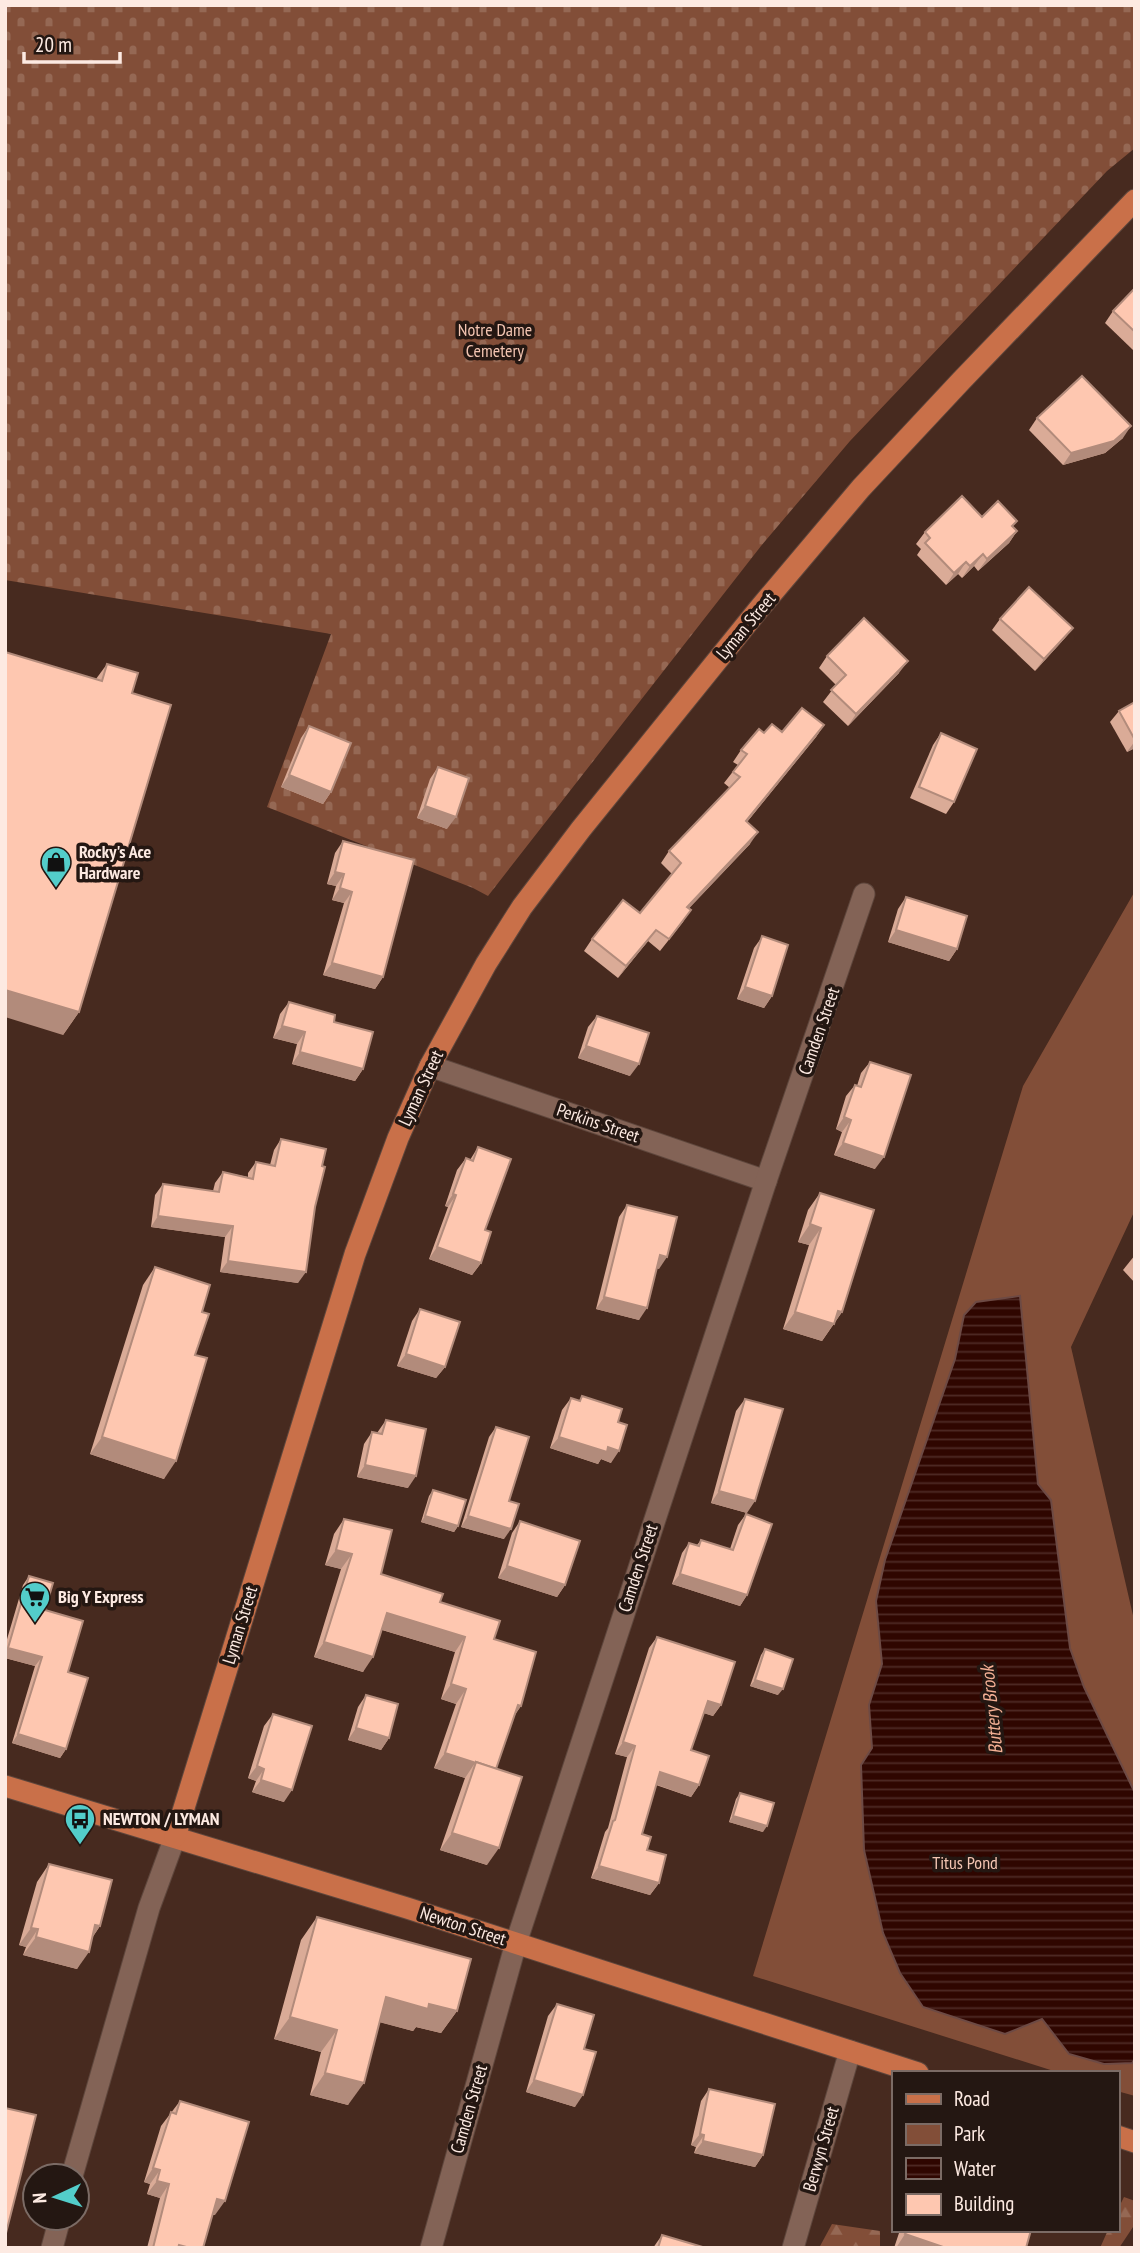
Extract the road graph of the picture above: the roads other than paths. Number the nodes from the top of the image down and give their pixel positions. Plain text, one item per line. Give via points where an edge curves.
1 (1135, 200) edge
2 (864, 894) dead end
3 (430, 1066) junction
4 (766, 1181) junction
5 (5, 1786) edge
6 (175, 1837) junction
7 (516, 1943) junction
8 (849, 2051) junction
9 (912, 2071) edge
10 (76, 2162) edge
11 (431, 2248) edge
12 (793, 2248) edge

1 - 3 main road, Lyman Street via 861,488 649,743 522,907
2 - 4 street, Camden Street
3 - 4 street, Perkins Street
3 - 6 main road, Lyman Street via 355,1254
4 - 7 street, Camden Street
5 - 6 main road, Newton Street
6 - 7 main road, Newton Street
6 - 10 street, Lyman Street via 149,1908
7 - 8 main road, Newton Street
7 - 11 street, Camden Street
8 - 9 main road, Newton Street
8 - 12 street, Berwyn Street

